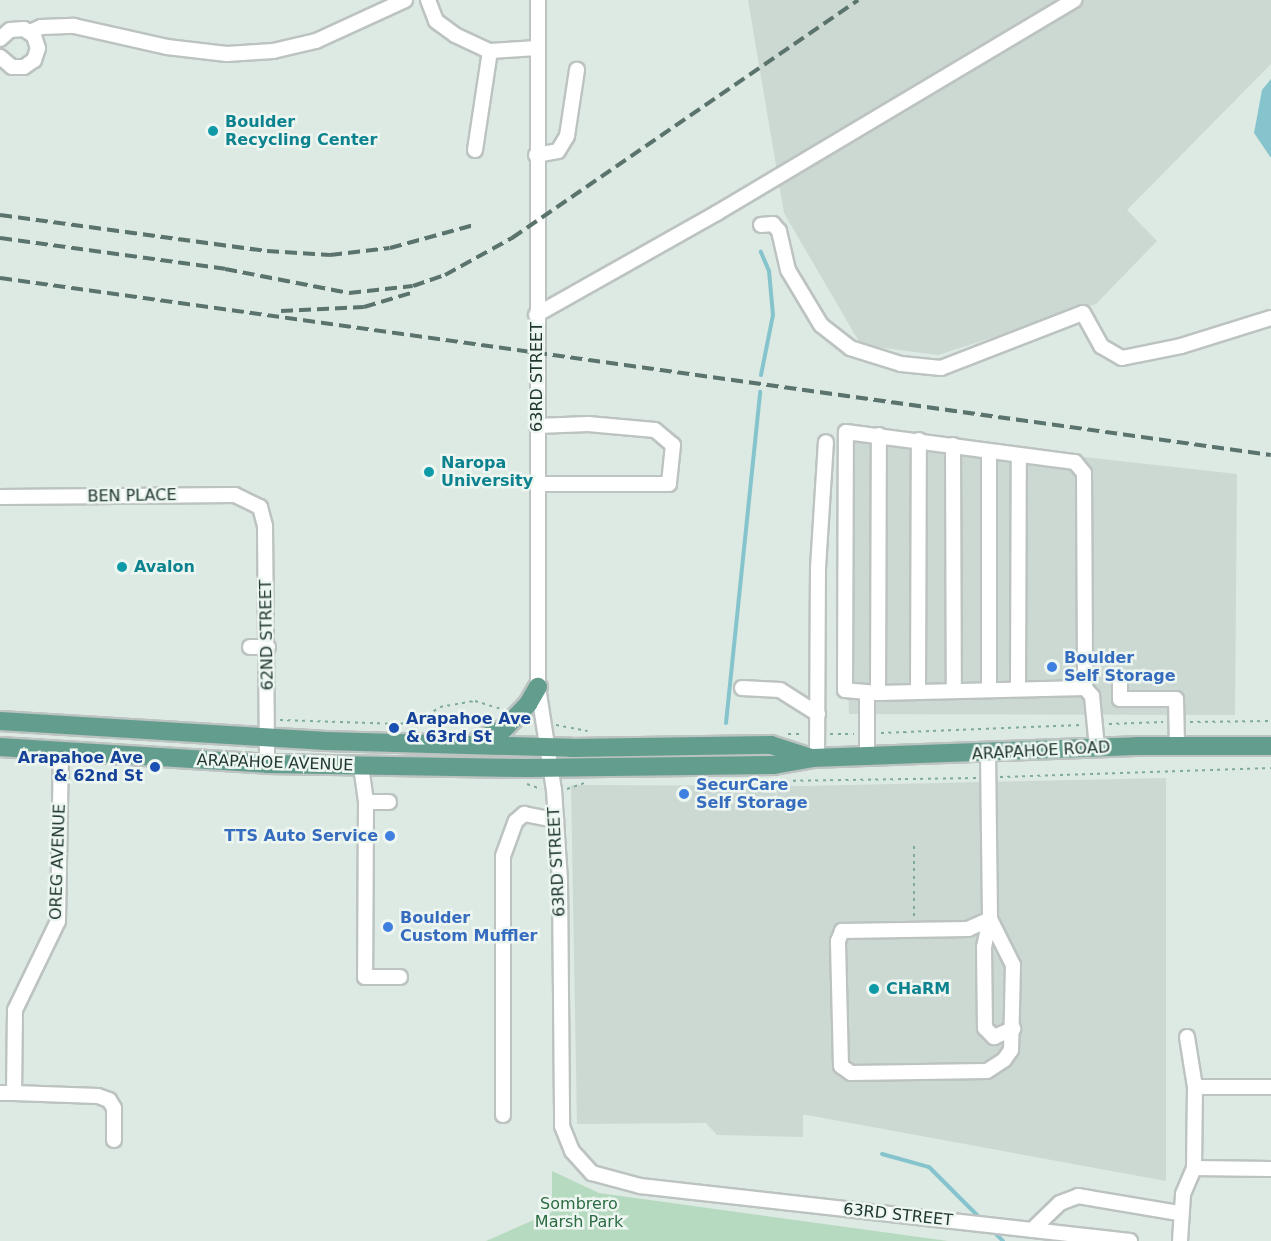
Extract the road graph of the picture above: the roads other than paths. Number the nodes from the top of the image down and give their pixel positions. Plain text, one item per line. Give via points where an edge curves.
1 (405, 0) edge
2 (428, 0) edge
3 (538, 0) edge
4 (1074, 0) edge
5 (30, 32) junction
6 (0, 39) edge
7 (537, 48) junction
8 (490, 51) junction
9 (0, 57) edge
10 (577, 70) dead end
11 (475, 150) dead end
12 (536, 155) junction
13 (761, 225) dead end
14 (536, 315) junction
15 (1271, 318) edge
16 (537, 426) junction
17 (879, 435) junction
18 (919, 440) junction
19 (826, 442) dead end
20 (953, 445) junction
21 (989, 451) junction
22 (1019, 455) junction
23 (537, 484) junction
24 (0, 497) edge
25 (260, 507) joint
26 (250, 647) dead end
27 (268, 647) junction
28 (1120, 683) dead end
29 (538, 687) junction
30 (742, 688) dead end
31 (1085, 688) junction
32 (989, 689) junction
33 (1018, 689) junction
34 (954, 690) junction
35 (918, 691) junction
36 (872, 693) junction
37 (818, 714) junction
38 (0, 722) edge
39 (267, 739) junction
40 (473, 742) junction
41 (548, 746) junction
42 (1176, 746) junction
43 (1271, 746) edge
44 (0, 747) edge
45 (1097, 748) junction
46 (61, 751) junction
47 (988, 753) junction
48 (867, 757) junction
49 (814, 758) junction
50 (267, 764) junction
51 (361, 766) junction
52 (551, 766) junction
53 (366, 802) junction
54 (389, 802) dead end
55 (556, 820) junction
56 (990, 920) junction
57 (400, 977) dead end
58 (1012, 1029) junction
59 (1187, 1036) dead end
60 (1195, 1087) junction
61 (1271, 1087) edge
62 (0, 1093) edge
63 (15, 1093) junction
64 (503, 1114) dead end
65 (114, 1140) dead end
66 (1194, 1168) junction
67 (1271, 1169) edge
68 (1179, 1213) junction
69 (1032, 1230) junction
70 (1130, 1241) edge
71 (1180, 1241) edge

1 - 5 street via 316,41 273,51 227,54 167,47 74,26 41,27
2 - 8 street via 436,21 455,36
3 - 7 street, 63RD STREET
4 - 14 street via 717,213
5 - 6 street via 10,30
5 - 9 street via 38,48 30,64 12,67
7 - 8 street
7 - 12 street, 63RD STREET
8 - 11 street
10 - 12 street via 567,136 558,151
12 - 14 street, 63RD STREET
13 - 15 street via 773,224 779,231 788,270 821,325 850,348 901,364 941,368 1083,313 1101,346 1122,358 1181,346
14 - 16 street, 63RD STREET
16 - 23 street, 63RD STREET
16 - 23 street via 588,424 656,430 673,445 669,484
17 - 18 street
17 - 36 street
17 - 36 street via 846,432 845,690
18 - 20 street
18 - 35 street
19 - 37 street via 818,568
20 - 21 street
20 - 34 street
21 - 22 street
21 - 32 street
22 - 31 street via 1075,462 1084,473
22 - 33 street
23 - 29 street, 63RD STREET
24 - 25 street, BEN PLACE via 235,495
25 - 27 street, 62ND STREET via 265,526
26 - 27 street
27 - 39 street, 62ND STREET
28 - 42 street via 1120,699 1176,699
29 - 40 main road via 515,719 499,732
29 - 41 street, 63RD STREET
30 - 37 street via 780,690
31 - 33 street
31 - 45 street via 1092,696
32 - 33 street
32 - 34 street
34 - 35 street
35 - 36 street
36 - 48 street
37 - 49 street
38 - 39 main road, ARAPAHOE AVENUE
39 - 40 main road, ARAPAHOE AVENUE
39 - 50 street, 62ND STREET
40 - 41 main road, ARAPAHOE AVENUE
41 - 49 main road, ARAPAHOE ROAD via 771,745
41 - 52 street, 63RD STREET
42 - 43 main road, ARAPAHOE ROAD
42 - 45 main road, ARAPAHOE ROAD
44 - 46 main road, ARAPAHOE AVENUE
45 - 47 main road, ARAPAHOE ROAD
46 - 50 main road, ARAPAHOE AVENUE
46 - 63 street, OREG AVENUE via 58,921 26,980 15,1010
47 - 48 main road, ARAPAHOE ROAD
47 - 56 street
48 - 49 main road, ARAPAHOE ROAD
49 - 52 main road, ARAPAHOE ROAD via 774,765
50 - 51 main road, ARAPAHOE AVENUE
51 - 52 main road, ARAPAHOE AVENUE
51 - 53 street
52 - 55 street, 63RD STREET
53 - 54 street
53 - 57 street via 365,977
55 - 64 street via 524,814 516,821 503,856
55 - 69 street, 63RD STREET via 562,1126 581,1164 611,1181 640,1186
56 - 58 street via 1012,965
56 - 58 street via 984,947 986,1028 994,1037
56 - 58 street via 968,928 849,928 838,935 841,1066 851,1073 987,1071 1011,1050
59 - 60 street
60 - 61 street
60 - 66 street
62 - 63 street
63 - 65 street via 98,1096 110,1100 114,1108
66 - 67 street
66 - 68 street
68 - 69 street via 1078,1196 1060,1203
68 - 71 street
69 - 70 street, 63RD STREET

